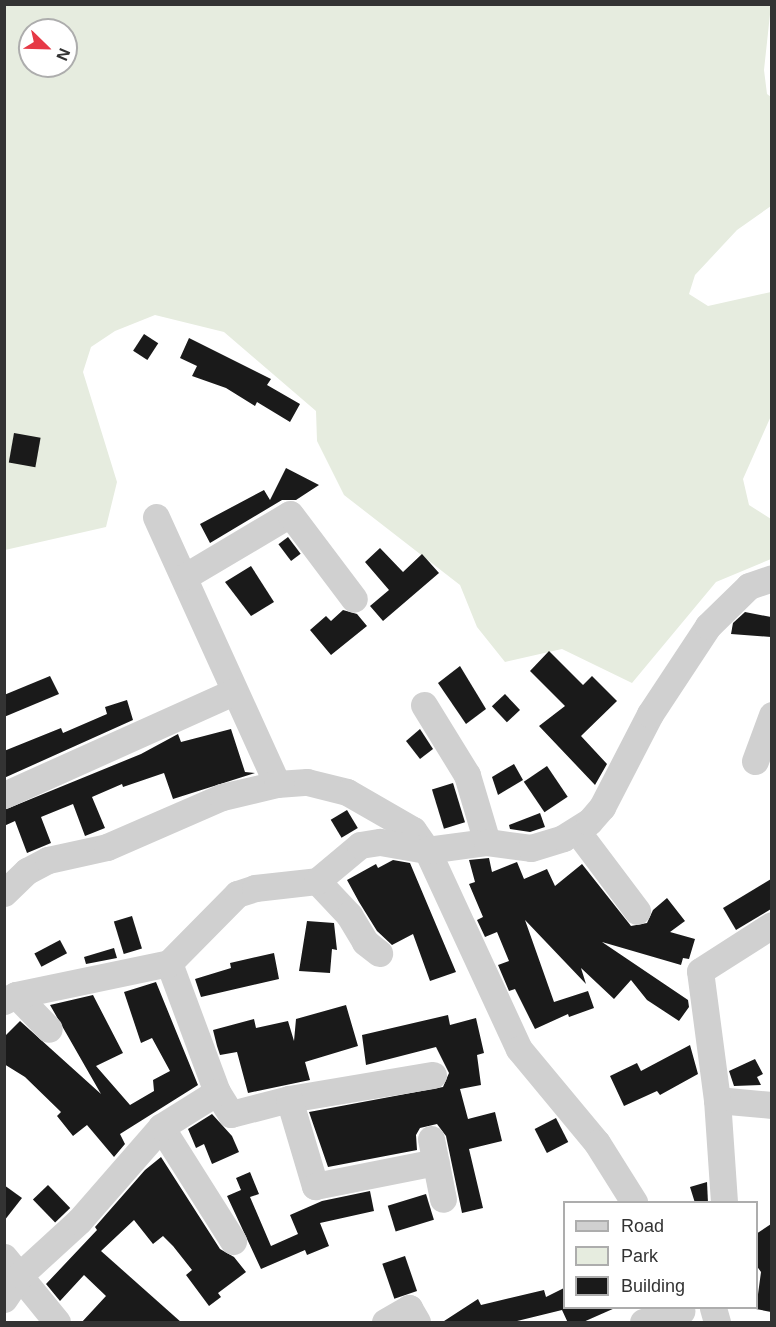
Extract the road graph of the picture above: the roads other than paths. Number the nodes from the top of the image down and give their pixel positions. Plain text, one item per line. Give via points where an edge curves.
1 (156, 517) dead end
2 (184, 578) junction
3 (771, 578) edge
4 (354, 599) dead end
5 (233, 692) junction
6 (424, 705) dead end
7 (771, 715) edge
8 (755, 761) dead end
9 (277, 784) junction
10 (4, 795) edge
11 (577, 831) junction
12 (486, 842) junction
13 (427, 850) junction
14 (317, 881) junction
15 (4, 893) edge
16 (637, 911) dead end
17 (771, 925) edge
18 (379, 953) dead end
19 (169, 963) junction
20 (10, 998) edge
21 (49, 1029) dead end
22 (433, 1075) dead end
23 (217, 1092) junction
24 (289, 1099) junction
25 (717, 1100) junction
26 (771, 1105) edge
27 (161, 1127) junction
28 (443, 1199) dead end
29 (633, 1201) edge
30 (724, 1201) edge
31 (233, 1241) dead end
32 (12, 1266) edge
33 (4, 1299) edge
34 (682, 1314) edge
35 (57, 1323) edge
36 (385, 1323) edge
37 (417, 1323) edge
38 (643, 1323) edge

1 - 2 street
2 - 4 street via 290,514
2 - 5 street
3 - 11 street via 749,586 708,626 650,714 612,793
5 - 9 street
5 - 10 street
6 - 12 street via 467,776
7 - 8 street
9 - 13 street via 307,782 347,792 414,830
9 - 15 street via 222,797 107,847 48,860 27,871
11 - 12 street via 531,849
11 - 16 street
12 - 13 street
13 - 14 street via 380,842 360,845
13 - 29 street via 519,1049 597,1143
14 - 18 street via 349,915 365,942
14 - 19 street via 255,888 237,894
17 - 25 street via 700,970
19 - 20 street
19 - 23 street
20 - 21 street
22 - 24 street
23 - 24 street via 231,1113
23 - 27 street
24 - 28 street via 315,1186 433,1150
25 - 26 street
25 - 30 street
27 - 31 street
27 - 32 street via 79,1221
32 - 33 street
32 - 35 street
34 - 38 street
36 - 37 street via 409,1308

